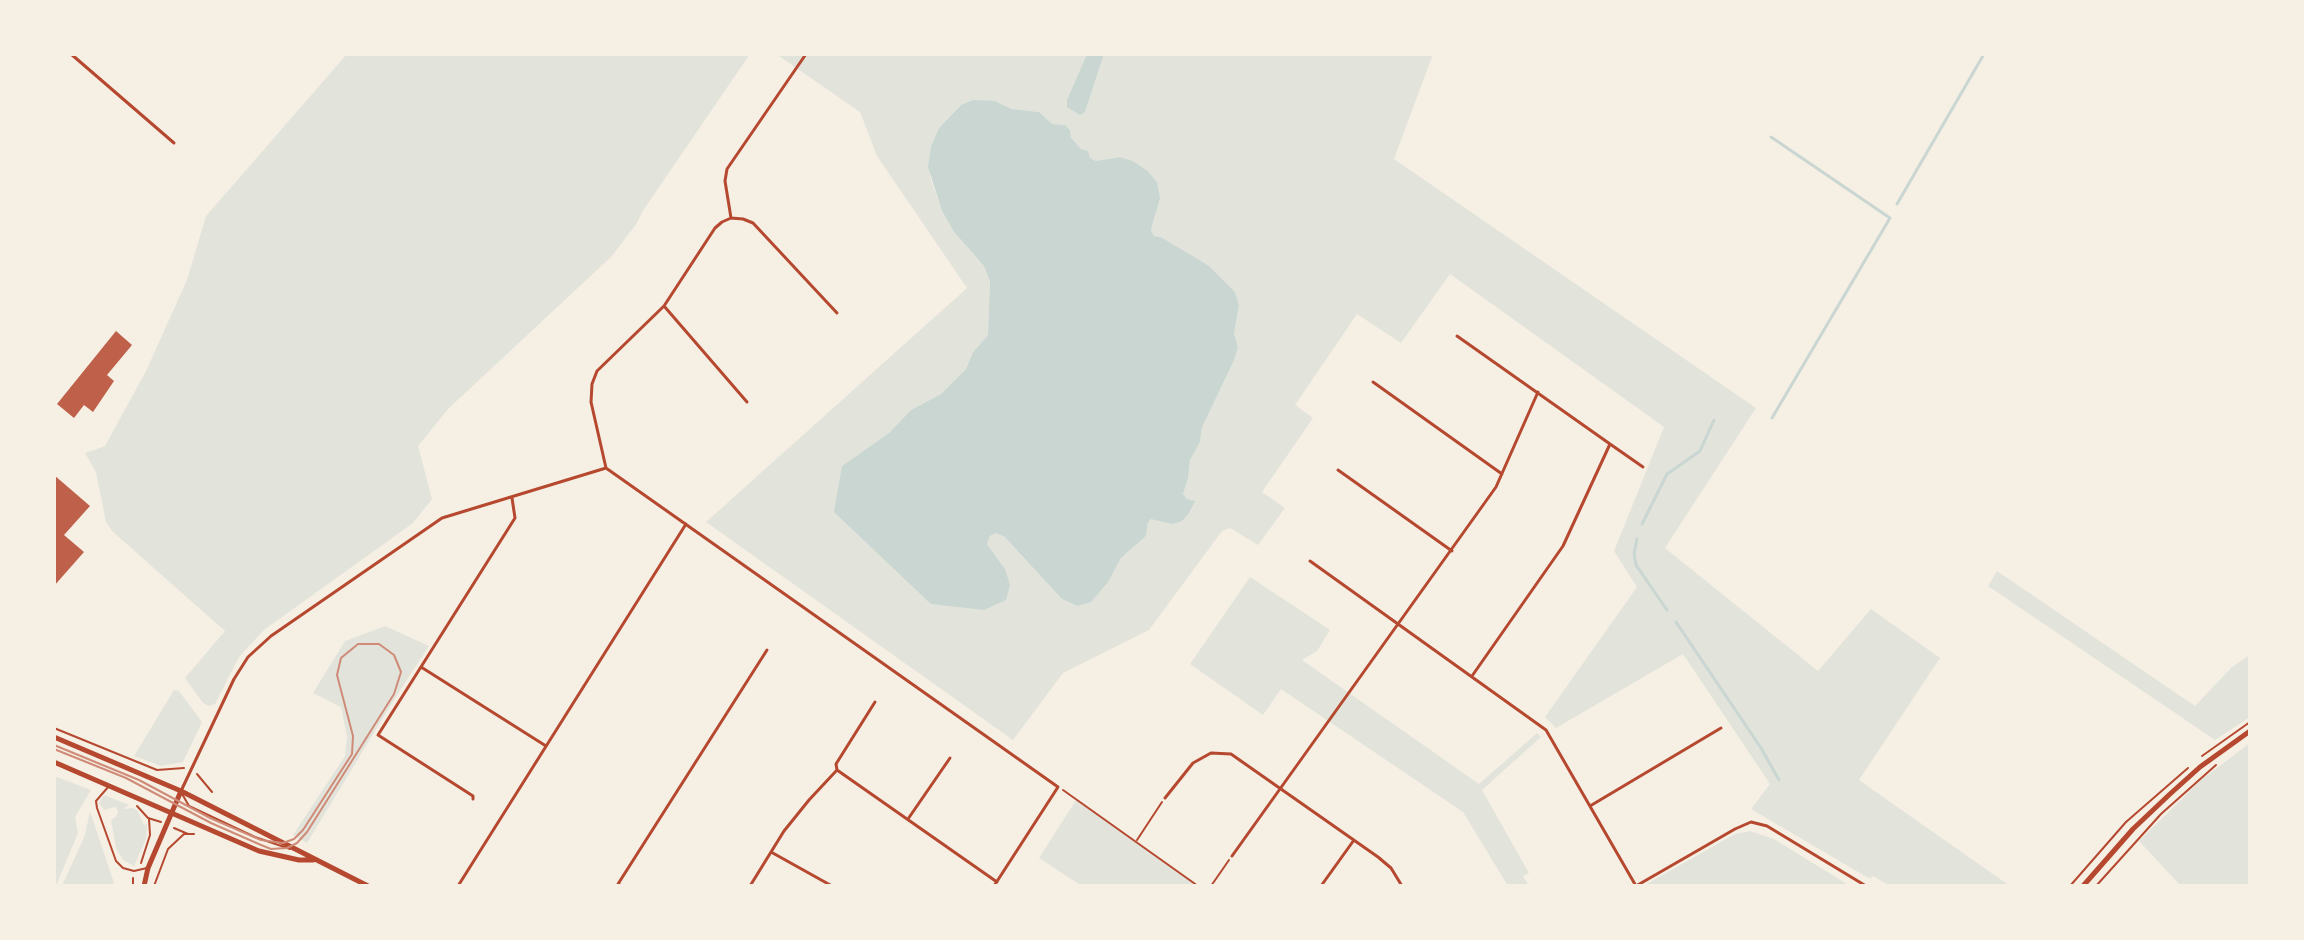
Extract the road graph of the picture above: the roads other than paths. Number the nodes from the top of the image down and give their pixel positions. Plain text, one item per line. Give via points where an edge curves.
1 (71, 54) edge
2 (806, 54) edge
3 (174, 143) dead end
4 (731, 218) junction
5 (664, 306) junction
6 (837, 313) dead end
7 (1457, 336) dead end
8 (1373, 382) dead end
9 (1538, 392) junction
10 (747, 402) dead end
11 (1610, 444) junction
12 (1643, 467) dead end
13 (606, 468) junction
14 (1338, 470) dead end
15 (1502, 474) junction
16 (512, 498) junction
17 (686, 524) junction
18 (1452, 551) junction
19 (1310, 561) dead end
20 (1399, 624) junction
21 (767, 650) dead end
22 (421, 667) junction
23 (1472, 676) junction
24 (875, 702) dead end
25 (1721, 728) dead end
26 (2250, 731) edge
27 (54, 737) edge
28 (548, 747) junction
29 (950, 758) dead end
30 (54, 762) edge
31 (837, 770) junction
32 (110, 785) junction
33 (1281, 787) junction
34 (181, 791) junction
35 (1165, 798) road end
36 (473, 799) dead end
37 (1590, 806) junction
38 (172, 813) junction
39 (908, 819) junction
40 (1354, 840) junction
41 (771, 852) junction
42 (1232, 856) road end
43 (300, 857) junction
44 (148, 868) junction
45 (995, 884) edge
46 (620, 885) edge
47 (144, 886) edge
48 (368, 886) edge
49 (458, 886) edge
50 (750, 886) edge
51 (832, 886) edge
52 (1321, 886) edge
53 (1402, 886) edge
54 (1636, 886) edge
55 (1866, 886) edge
56 (2083, 886) edge

1 - 3 street
2 - 4 street via 727,169
4 - 5 street via 715,228
4 - 6 street via 753,223
5 - 10 street
5 - 13 street via 605,361 592,384
7 - 9 street
8 - 15 street
9 - 11 street
9 - 15 street
11 - 12 street
11 - 23 street via 1563,546
13 - 16 street
13 - 17 street
14 - 18 street
15 - 18 street
16 - 22 street via 515,518
16 - 34 street via 442,518 261,645 227,691
17 - 28 street
17 - 45 street via 1058,787
18 - 20 street
19 - 20 street
20 - 23 street
20 - 33 street
21 - 46 street
22 - 28 street
22 - 36 street via 378,735
23 - 37 street via 1546,730
24 - 31 street
25 - 37 street
26 - 56 main road via 2170,794
27 - 34 main road
28 - 49 street
29 - 39 street
30 - 32 main road
31 - 39 street
31 - 41 street
32 - 38 main road
32 - 44 lane via 96,801 116,861 134,871
33 - 35 street via 1221,752 1193,763
33 - 40 street
33 - 42 street
34 - 38 main road
34 - 43 main road
34 - 43 lane via 189,806
37 - 54 street
38 - 43 main road via 259,851
38 - 44 main road
39 - 45 street
40 - 52 street
40 - 53 street via 1391,868
41 - 50 street
41 - 51 street
43 - 48 main road
44 - 47 main road
54 - 55 street via 1751,822 1767,826

